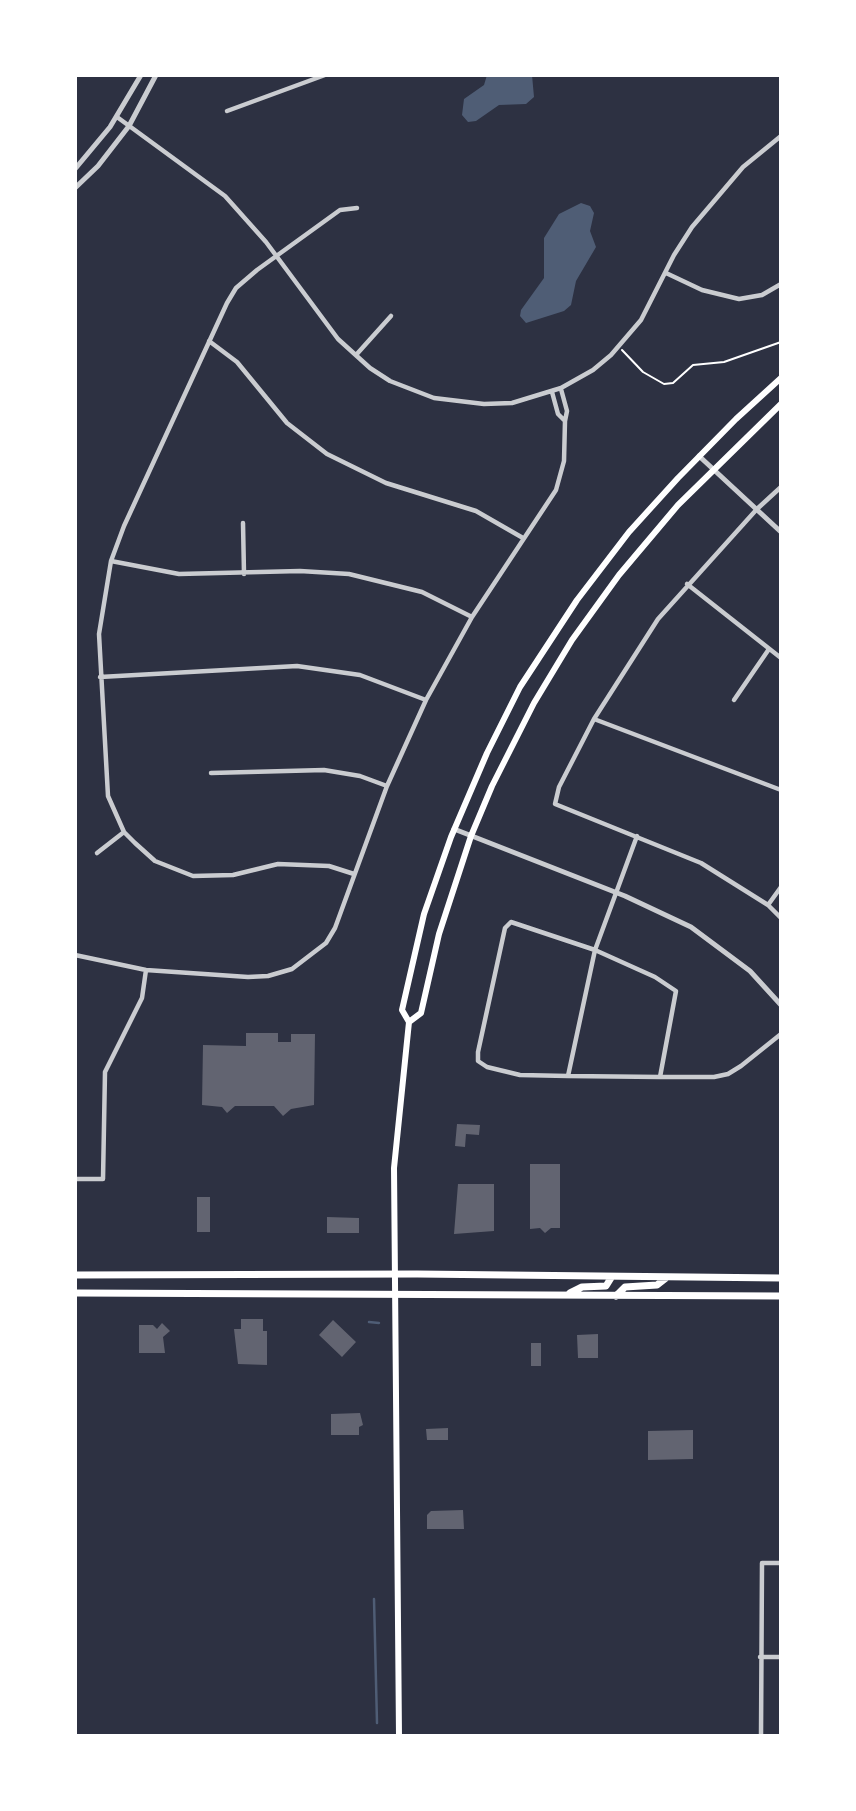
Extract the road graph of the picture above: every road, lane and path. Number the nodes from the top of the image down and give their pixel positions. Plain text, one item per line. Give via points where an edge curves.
1 (141, 75) edge
2 (156, 75) edge
3 (321, 76) edge
4 (227, 111) dead end
5 (117, 117) junction
6 (129, 126) junction
7 (781, 136) edge
8 (75, 169) edge
9 (75, 188) edge
10 (357, 208) dead end
11 (277, 257) junction
12 (666, 273) junction
13 (781, 284) edge
14 (391, 316) dead end
15 (209, 341) junction
16 (781, 342) edge
17 (619, 346) junction
18 (356, 355) junction
19 (781, 378) edge
20 (561, 388) junction
21 (552, 392) junction
22 (781, 404) edge
23 (565, 421) junction
24 (699, 456) junction
25 (714, 469) junction
26 (781, 487) edge
27 (757, 509) junction
28 (243, 523) dead end
29 (781, 532) edge
30 (523, 538) junction
31 (111, 561) junction
32 (244, 574) junction
33 (687, 584) junction
34 (472, 617) junction
35 (769, 649) junction
36 (781, 658) edge
37 (100, 677) junction
38 (426, 700) junction
39 (734, 700) dead end
40 (594, 719) junction
41 (211, 773) dead end
42 (387, 786) junction
43 (781, 790) edge
44 (454, 830) junction
45 (124, 832) junction
46 (471, 836) junction
47 (637, 836) junction
48 (97, 853) dead end
49 (354, 874) junction
50 (781, 887) edge
51 (616, 893) junction
52 (768, 905) junction
53 (781, 918) edge
54 (595, 950) junction
55 (75, 955) edge
56 (146, 970) junction
57 (781, 1005) edge
58 (409, 1023) junction
59 (781, 1034) edge
60 (568, 1076) junction
61 (660, 1077) junction
62 (75, 1179) edge
63 (395, 1274) junction
64 (75, 1275) edge
65 (186, 1275) junction
66 (611, 1278) junction
67 (666, 1278) junction
68 (781, 1278) edge
69 (75, 1293) edge
70 (185, 1293) junction
71 (395, 1294) junction
72 (566, 1295) junction
73 (616, 1296) junction
74 (781, 1296) edge
75 (781, 1563) edge
76 (760, 1657) junction
77 (781, 1657) edge
78 (399, 1736) edge
79 (761, 1736) edge

1 - 5 street
2 - 6 street
3 - 4 street
5 - 6 street
5 - 8 street
6 - 9 street
6 - 11 street via 213,185
7 - 12 street via 749,161 706,210 681,242
10 - 11 street via 340,210
11 - 15 street via 236,288
11 - 18 street via 338,339
12 - 13 street via 702,290 739,299 762,295
12 - 17 street via 641,320
14 - 18 street
15 - 30 street via 237,362 288,423 327,454 386,483 476,511
15 - 31 street
16 - 17 path via 724,362 693,365 673,383 664,384 637,366
17 - 20 street via 593,370
18 - 21 street via 390,381 454,403 512,403
19 - 24 main road
20 - 21 street
20 - 23 street
21 - 23 street via 558,414
22 - 25 main road
23 - 30 street via 561,475 547,505
24 - 25 street
24 - 44 main road via 629,532 569,611 520,687
25 - 27 street
25 - 46 main road via 619,575 572,640 534,703
26 - 27 street
27 - 29 street
27 - 33 street
28 - 32 street
30 - 34 street
31 - 32 street via 179,574
31 - 37 street via 100,614
32 - 34 street via 327,572 373,578 422,593
33 - 35 street
33 - 40 street
34 - 38 street
35 - 36 street
35 - 39 street
37 - 38 street via 297,666 360,675
37 - 45 street via 108,796
38 - 42 street
40 - 43 street
40 - 47 street via 555,804
41 - 42 street via 324,770
42 - 49 street
44 - 46 street
44 - 58 main road via 408,981 402,1010
45 - 48 street
45 - 49 street via 155,861 193,876 225,876 278,864 329,866
46 - 51 street
46 - 58 main road via 442,923 421,1013
47 - 51 street
47 - 52 street via 701,863
49 - 56 street via 326,943 292,969 248,977
50 - 52 street
51 - 54 street
51 - 57 street via 691,927 721,947
52 - 53 street
54 - 60 street
54 - 60 street via 511,922 505,929 490,989 478,1061 520,1075
54 - 61 street via 655,976 676,991
55 - 56 street
56 - 62 street via 142,998 106,1072 103,1179
58 - 63 main road via 396,1137
59 - 61 street via 728,1074
60 - 61 street
63 - 65 main road
63 - 66 main road
63 - 71 main road
64 - 65 main road
65 - 70 main road
66 - 67 main road
66 - 72 main road via 606,1286 582,1287
67 - 68 main road
67 - 73 main road via 657,1285 625,1287
69 - 70 main road
70 - 71 main road
71 - 72 main road
71 - 78 main road
72 - 73 main road
73 - 74 main road
75 - 76 street via 762,1563
76 - 77 street
76 - 79 street

